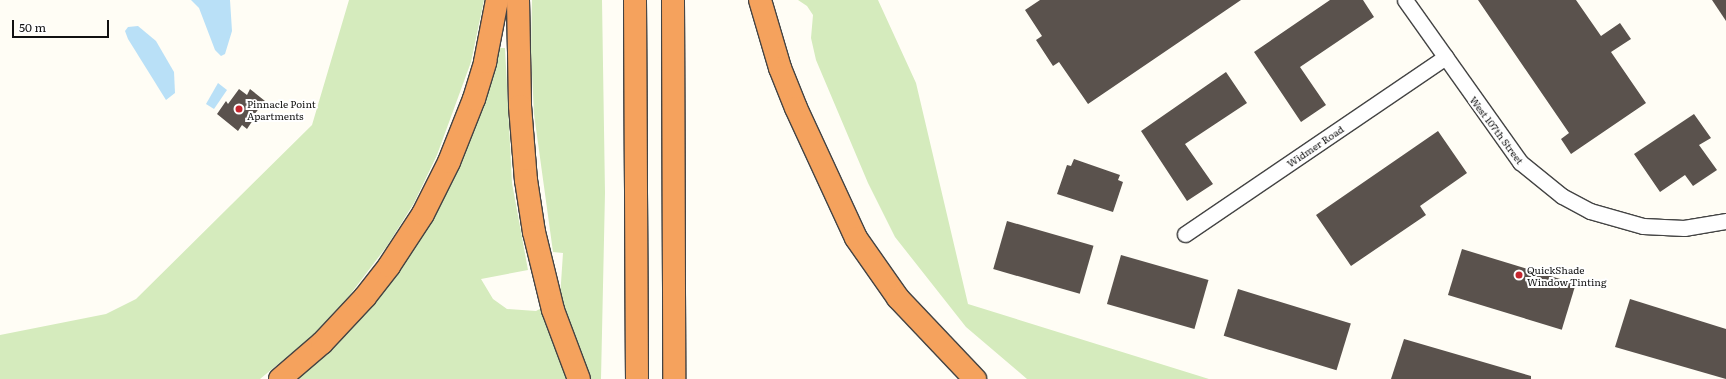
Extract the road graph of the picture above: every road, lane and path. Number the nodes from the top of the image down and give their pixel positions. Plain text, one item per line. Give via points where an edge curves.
1 (496, 0) edge
2 (518, 0) edge
3 (635, 0) edge
4 (673, 0) edge
5 (760, 0) edge
6 (1405, 0) edge
7 (1445, 57) junction
8 (1726, 221) edge
9 (1185, 234) dead end
10 (280, 379) edge
11 (579, 379) edge
12 (637, 379) edge
13 (674, 379) edge
14 (975, 379) edge

1 - 10 highway via 474,99 449,162 423,214 365,297 322,343
2 - 11 highway via 520,106 526,180 543,276 566,349
3 - 12 highway
4 - 13 highway
5 - 14 highway via 780,68 796,108 856,238 898,298
6 - 7 street, West 107th Street
7 - 8 street, West 107th Street via 1520,162 1541,181 1590,211 1623,221 1665,228
7 - 9 street, Widmer Road

